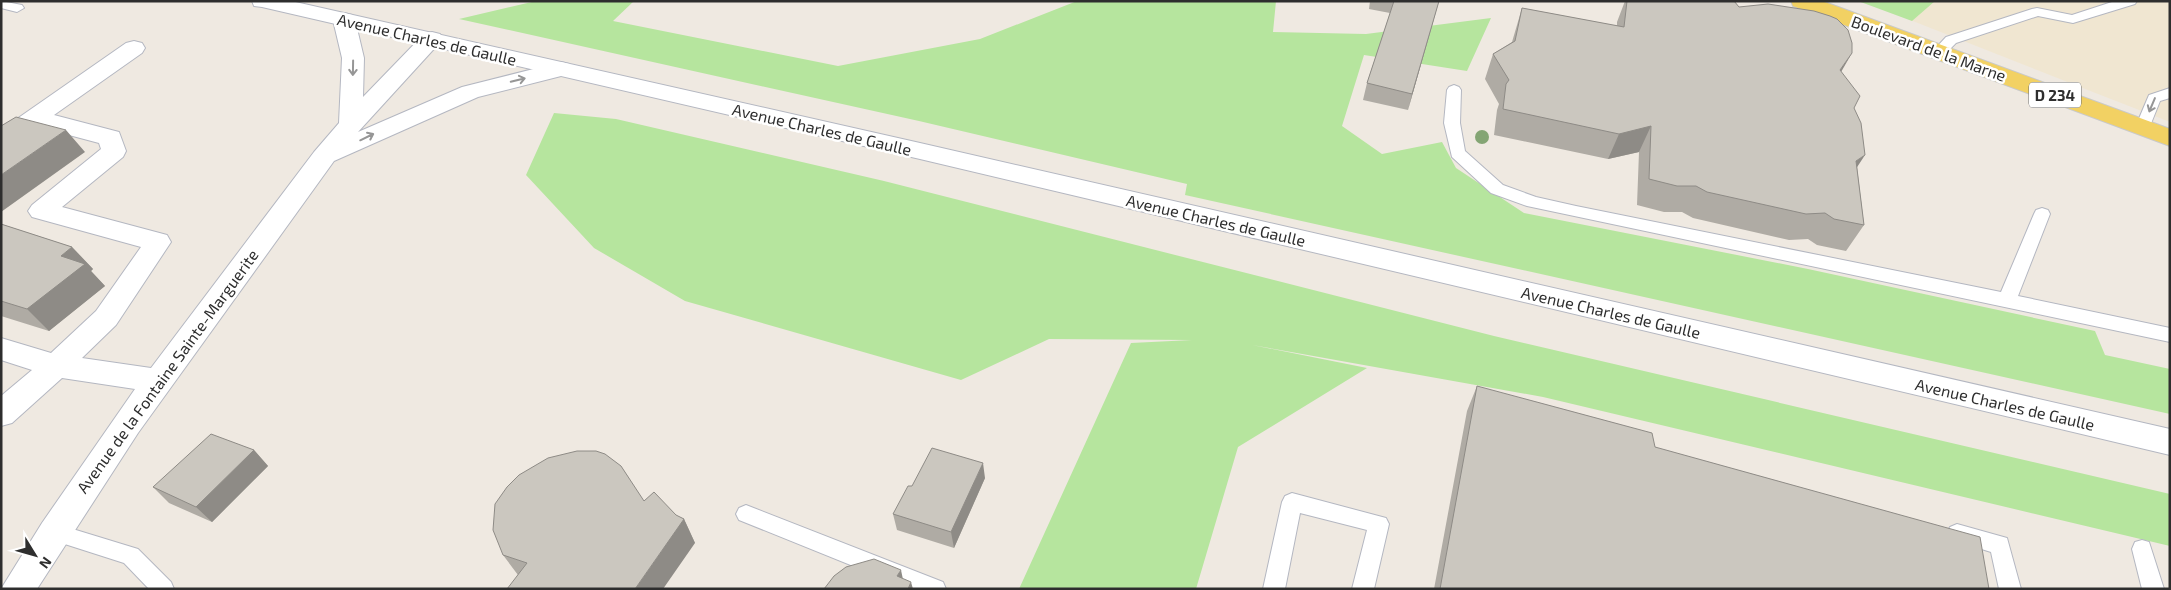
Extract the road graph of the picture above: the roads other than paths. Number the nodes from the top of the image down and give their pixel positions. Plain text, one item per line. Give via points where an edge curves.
1 (262, 1) edge
2 (1801, 1) edge
3 (2130, 1) edge
4 (1, 4) edge
5 (2039, 7) edge
6 (16, 8) dead end
7 (344, 20) junction
8 (432, 39) junction
9 (134, 48) dead end
10 (1940, 51) junction
11 (561, 69) junction
12 (1454, 90) dead end
13 (2170, 93) edge
14 (36, 118) junction
15 (351, 124) junction
16 (2143, 128) junction
17 (2170, 138) edge
18 (1, 142) edge
19 (323, 158) junction
20 (2042, 214) dead end
21 (2007, 300) junction
22 (2170, 335) edge
23 (1, 349) edge
24 (56, 366) junction
25 (157, 381) junction
26 (1, 414) edge
27 (2170, 442) edge
28 (746, 514) dead end
29 (1943, 529) edge
30 (53, 532) junction
31 (2142, 549) dead end
32 (18, 589) edge
33 (163, 589) edge
34 (935, 589) edge
35 (1274, 589) edge
36 (1363, 589) edge
37 (2010, 589) edge
38 (2153, 589) edge

1 - 7 street, Avenue Charles de Gaulle
2 - 10 main road, Boulevard de la Marne / D 234
3 - 5 lane via 2073,19
4 - 6 lane
5 - 10 lane via 1951,40
7 - 8 street, Avenue Charles de Gaulle
7 -> 15 street via 353,58
8 - 11 street, Avenue Charles de Gaulle
8 - 15 street, Avenue de la Fontaine Sainte-Marguerite
9 - 14 street
10 - 16 main road, Boulevard de la Marne / D 234
19 -> 11 street, Avenue de la Fontaine Sainte-Marguerite via 470,92
11 - 27 street, Avenue Charles de Gaulle
12 - 21 lane via 1452,123 1458,153 1496,189 1576,212
13 -> 16 lane via 2154,98
14 - 18 street
14 - 24 street via 110,138 114,151 41,211 158,242 106,318
15 - 19 street, Avenue de la Fontaine Sainte-Marguerite
16 - 17 main road, Boulevard de la Marne / D 234
19 - 25 street, Avenue de la Fontaine Sainte-Marguerite
20 - 21 lane
21 - 22 lane
23 - 24 street
24 - 25 street
24 - 26 street
25 - 30 street, Avenue de la Fontaine Sainte-Marguerite
28 - 34 lane
29 - 37 lane via 2000,545
30 - 32 street, Avenue de la Fontaine Sainte-Marguerite
30 - 33 lane via 130,556
31 - 38 lane
35 - 36 lane via 1292,502 1379,524

